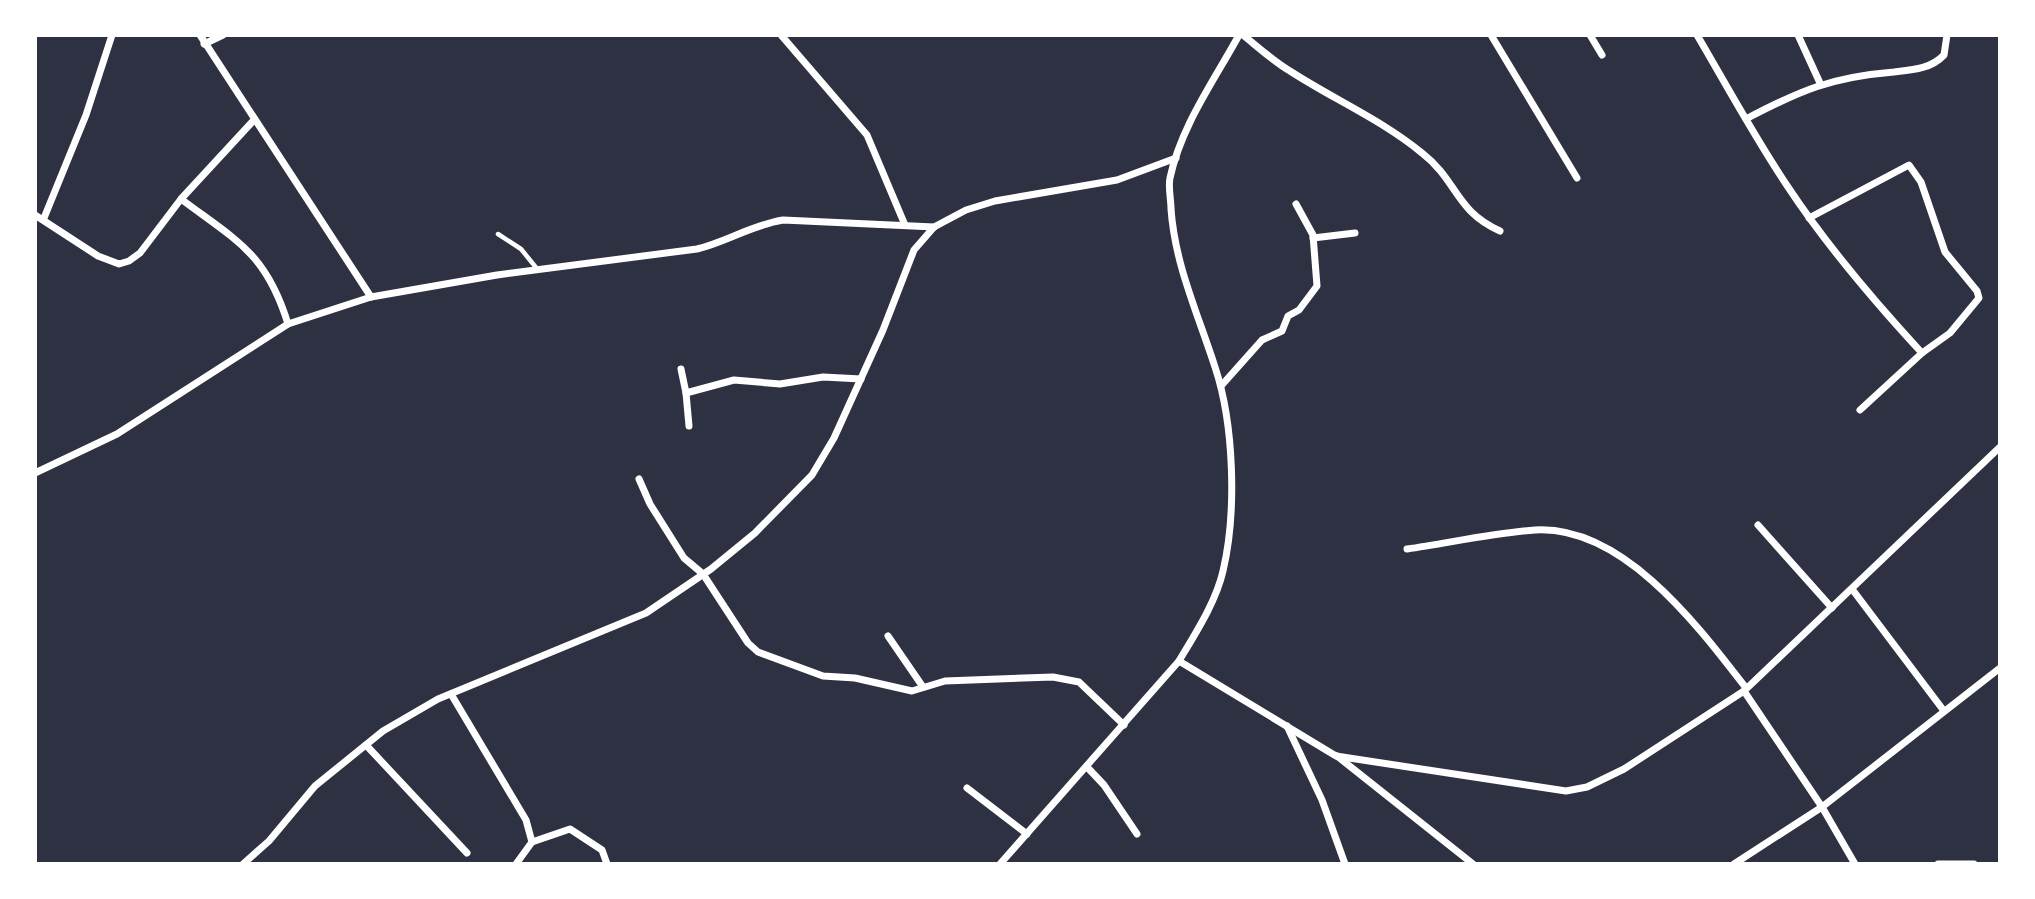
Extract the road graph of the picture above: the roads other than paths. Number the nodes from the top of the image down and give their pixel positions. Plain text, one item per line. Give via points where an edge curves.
1 (112, 35) edge
2 (200, 35) edge
3 (223, 35) edge
4 (781, 35) edge
5 (1241, 35) edge
6 (1491, 35) edge
7 (1590, 35) edge
8 (1698, 35) edge
9 (1798, 35) edge
10 (1947, 35) edge
11 (204, 44) junction
12 (1602, 55) dead end
13 (1820, 83) junction
14 (1746, 119) junction
15 (254, 120) junction
16 (1176, 158) junction
17 (1577, 178) dead end
18 (181, 199) junction
19 (1296, 204) dead end
20 (35, 215) edge
21 (44, 218) junction
22 (1810, 218) junction
23 (905, 225) junction
24 (934, 227) junction
25 (1500, 230) dead end
26 (1355, 233) dead end
27 (498, 234) dead end
28 (1313, 238) junction
29 (538, 270) junction
30 (371, 297) junction
31 (288, 324) junction
32 (1922, 353) junction
33 (681, 369) dead end
34 (862, 379) junction
35 (1221, 386) junction
36 (686, 393) junction
37 (1860, 410) dead end
38 (690, 426) dead end
39 (2000, 447) edge
40 (35, 473) edge
41 (639, 479) dead end
42 (1758, 525) dead end
43 (1407, 549) dead end
44 (703, 574) junction
45 (1852, 589) junction
46 (1832, 608) junction
47 (888, 636) dead end
48 (1179, 661) junction
49 (2000, 668) edge
50 (923, 687) junction
51 (1745, 689) junction
52 (451, 694) junction
53 (1944, 711) junction
54 (1124, 725) junction
55 (1287, 726) junction
56 (366, 745) junction
57 (1336, 755) junction
58 (1087, 767) junction
59 (967, 788) dead end
60 (1822, 807) junction
61 (1027, 834) junction
62 (1137, 834) dead end
63 (532, 842) junction
64 (467, 853) dead end
65 (243, 864) edge
66 (516, 864) edge
67 (607, 864) edge
68 (1000, 864) edge
69 (1345, 864) edge
70 (1473, 864) edge
71 (1734, 864) edge
72 (1855, 864) edge
73 (1938, 864) edge
74 (1973, 864) edge

1 - 21 street
2 - 11 street
3 - 11 street
4 - 23 street via 867,135
5 - 16 street via 1182,137
5 - 25 street via 1290,72 1420,151 1478,221
6 - 17 street
7 - 12 street
8 - 14 street
9 - 13 street
10 - 13 street via 1944,55 1928,67
11 - 15 street
13 - 14 street
14 - 22 street
15 - 18 street
15 - 30 street
16 - 24 street via 1117,180 995,201
16 - 35 street via 1170,180 1173,238
18 - 21 street via 139,253 119,264 98,256
18 - 31 street via 247,248 266,270
19 - 28 street
20 - 21 street
22 - 32 street
22 - 32 street via 1906,165 1912,166 1941,244 1979,295 1950,333
23 - 24 street
23 - 29 street via 783,220 696,249
24 - 34 street via 914,250
26 - 28 street
27 - 29 lane via 522,249
28 - 35 street via 1317,286 1299,310 1287,316 1282,331 1262,340
29 - 30 street
30 - 31 street
31 - 40 street via 117,434
32 - 37 street
33 - 36 street
34 - 36 street via 823,377 780,384 734,380
34 - 44 street via 812,475 755,533
35 - 48 street via 1229,456 1228,541 1223,573
36 - 38 street
39 - 45 street
41 - 44 street via 684,558
42 - 46 street
43 - 51 street via 1535,530 1598,542 1683,608
44 - 50 street via 758,652 822,676 912,691
44 - 52 street via 646,612
45 - 46 street
45 - 53 street
46 - 51 street
47 - 50 street
48 - 54 street
48 - 55 street
49 - 53 street
50 - 54 street via 945,681 1053,677 1079,682
51 - 57 street via 1624,769 1572,791
51 - 60 street
52 - 56 street
52 - 63 street via 526,820
53 - 60 street
54 - 58 street
55 - 57 street
55 - 69 street via 1322,800
56 - 64 street
56 - 65 street via 315,786 269,841
57 - 70 street
58 - 61 street
58 - 62 street
59 - 61 street
60 - 71 street
60 - 72 street
61 - 68 street
63 - 66 street
63 - 67 street via 570,829 602,850
73 - 74 street

